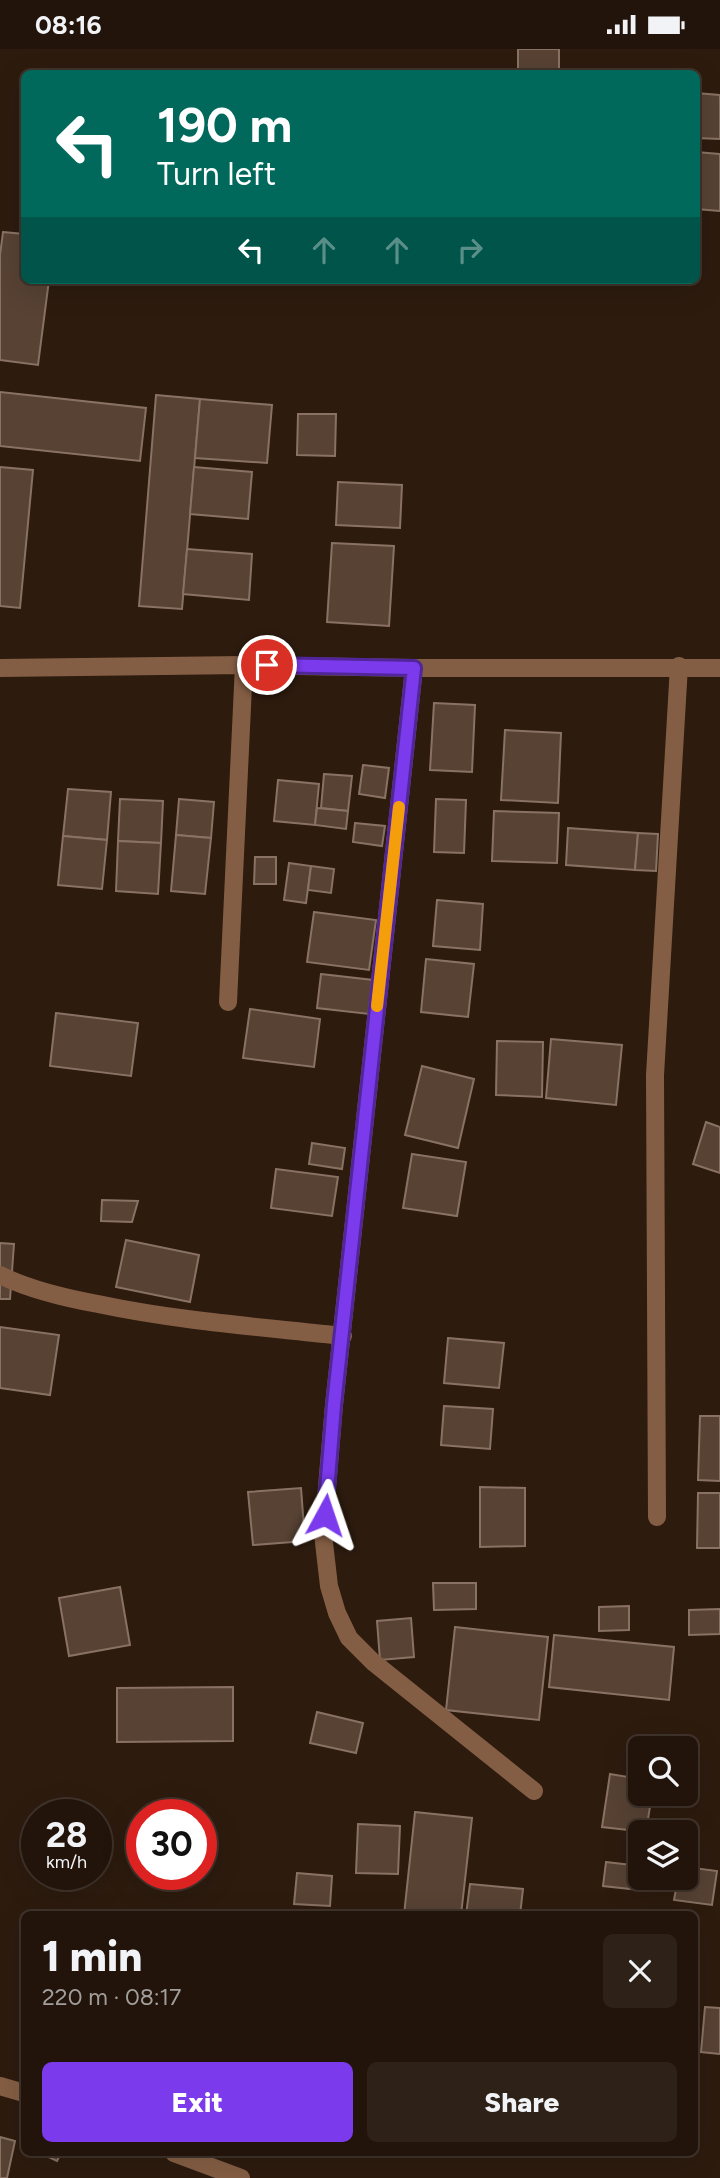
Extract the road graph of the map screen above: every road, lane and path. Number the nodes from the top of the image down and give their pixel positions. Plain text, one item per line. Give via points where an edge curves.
1 (244, 665) junction
2 (679, 666) junction
3 (0, 668) edge
4 (414, 668) junction
5 (720, 668) edge
6 (228, 1002) dead end
7 (0, 1275) edge
8 (343, 1336) junction
9 (657, 1517) dead end
10 (534, 1791) dead end
11 (0, 2086) edge
12 (21, 2092) edge
13 (182, 2156) edge
14 (241, 2178) edge

1 - 3 street
1 - 4 street
1 - 6 street
2 - 4 street
2 - 5 street
2 - 9 street via 655,1075
4 - 8 street
7 - 8 street via 68,1299 144,1314
8 - 10 street via 323,1534 328,1585 337,1613 349,1638 373,1663
11 - 12 street
13 - 14 street

